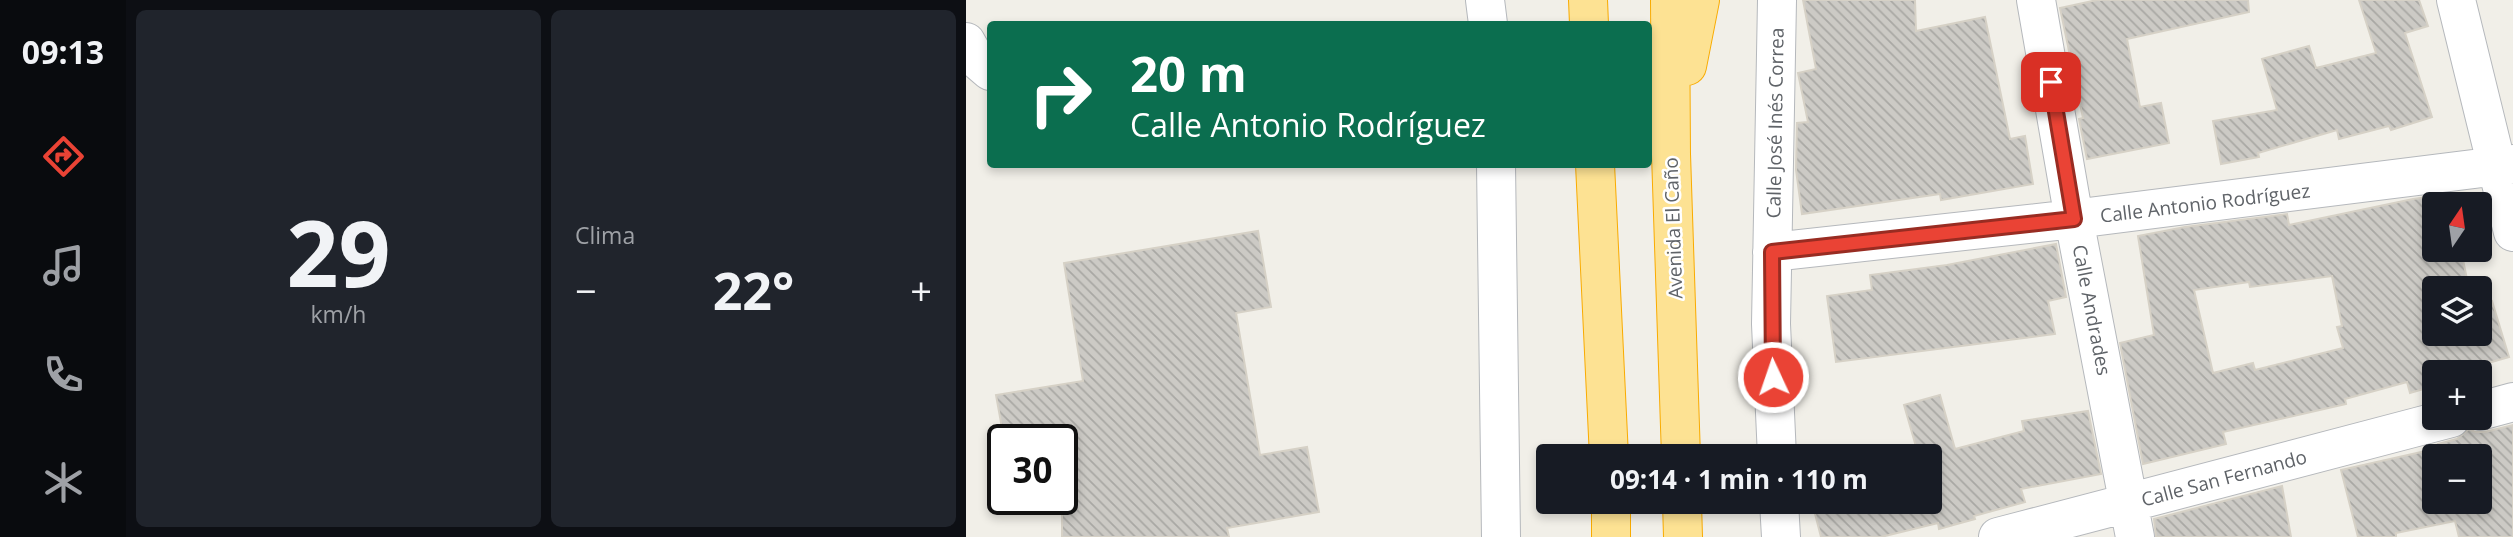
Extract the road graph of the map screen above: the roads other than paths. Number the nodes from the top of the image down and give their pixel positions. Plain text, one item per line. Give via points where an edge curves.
1 (1588, 0) edge
2 (1670, 0) edge
3 (1700, 0) edge
4 (1777, 0) edge
5 (2036, 0) edge
6 (2456, 0) edge
7 (1589, 21) edge
8 (966, 42) edge
9 (987, 68) edge
10 (1671, 154) junction
11 (2505, 165) edge
12 (1496, 168) edge
13 (1595, 168) edge
14 (2074, 219) junction
15 (2513, 232) edge
16 (1772, 252) junction
17 (2513, 402) edge
18 (2492, 408) edge
19 (2422, 427) edge
20 (1608, 444) edge
21 (1681, 444) edge
22 (1776, 444) edge
23 (1611, 514) edge
24 (1682, 514) edge
25 (1779, 514) edge
26 (2132, 520) edge
27 (1501, 537) edge
28 (1611, 537) edge
29 (1683, 537) edge
30 (1780, 537) edge
31 (1998, 537) edge

1 - 7 highway
2 - 10 highway, Avenida El Caño
3 - 10 highway
4 - 16 street, Calle José Inés Correa
5 - 14 street, Calle Andrades
6 - 11 street
8 - 9 street
10 - 21 highway, Avenida El Caño
11 - 14 street, Calle Antonio Rodríguez
11 - 15 street
12 - 27 street
13 - 20 highway
14 - 16 street, Calle Antonio Rodríguez
14 - 26 street, Calle Andrades
16 - 22 street, Calle José Inés Correa
17 - 18 street
19 - 26 street, Calle San Fernando
23 - 28 highway
24 - 29 highway
25 - 30 street
26 - 31 street, Calle San Fernando

